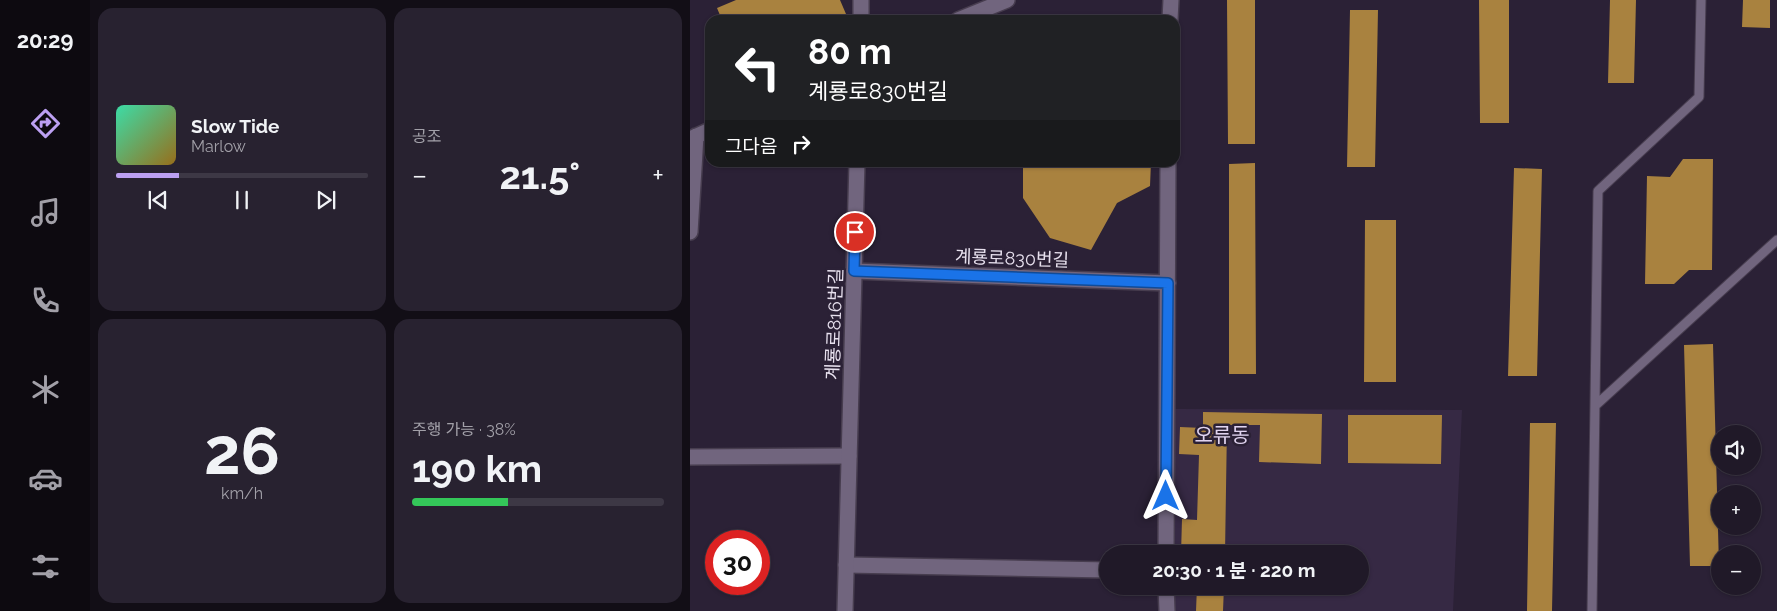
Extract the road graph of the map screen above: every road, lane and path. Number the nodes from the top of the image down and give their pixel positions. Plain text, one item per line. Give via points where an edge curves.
1 (861, 0) edge
2 (1007, 0) edge
3 (1171, 0) edge
4 (1701, 0) edge
5 (861, 15) edge
6 (970, 15) edge
7 (1170, 15) edge
8 (705, 132) edge
9 (693, 138) edge
10 (857, 167) edge
11 (1168, 167) edge
12 (690, 232) edge
13 (1777, 240) edge
14 (854, 271) junction
15 (1168, 283) junction
16 (1596, 405) junction
17 (849, 456) junction
18 (690, 457) edge
19 (1166, 545) edge
20 (846, 565) junction
21 (1099, 570) edge
22 (1166, 595) edge
23 (845, 611) edge
24 (1167, 611) edge
25 (1592, 611) edge

1 - 5 street
2 - 6 street
3 - 7 street
4 - 16 lane via 1699,97 1598,191
8 - 9 street
9 - 12 street
10 - 14 street, 계룡로816번길
11 - 15 street
13 - 16 lane
14 - 15 street, 계룡로830번길
14 - 17 street, 계룡로816번길
15 - 19 street
16 - 25 lane
17 - 18 street
17 - 20 street, 계룡로816번길
20 - 21 street
20 - 23 street, 계룡로816번길
22 - 24 street

